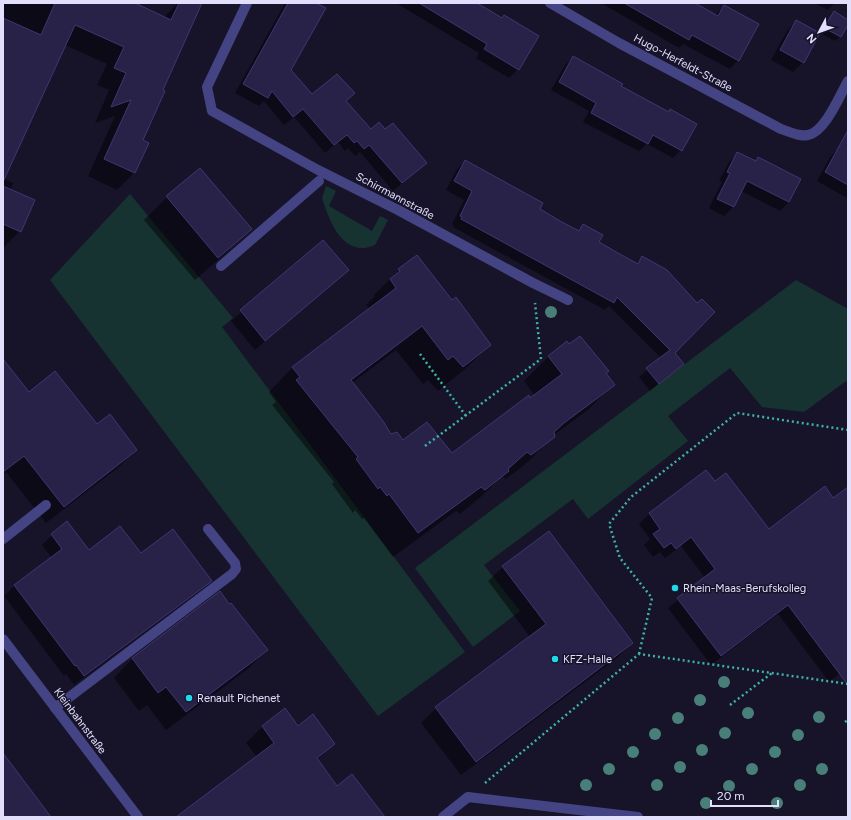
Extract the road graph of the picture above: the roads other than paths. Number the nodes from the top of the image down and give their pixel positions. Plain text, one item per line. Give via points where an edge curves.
1 (247, 3) edge
2 (550, 3) edge
3 (848, 81) edge
4 (319, 181) dead end
5 (221, 266) dead end
6 (568, 300) dead end
7 (46, 505) dead end
8 (208, 529) dead end
9 (3, 539) edge
10 (3, 639) edge
11 (55, 708) junction
12 (138, 817) edge
13 (443, 817) edge
14 (638, 817) edge

1 - 6 street, Schirrmannstraße via 207,87 212,111 318,170
2 - 3 street, Hugo-Herfeldt-Straße via 619,43 781,129 798,135 809,135 825,122
4 - 5 street
7 - 9 street
8 - 11 street via 235,563 236,569 232,574
10 - 11 street, Kleinbahnstraße
11 - 12 street, Kleinbahnstraße
13 - 14 street via 468,797

